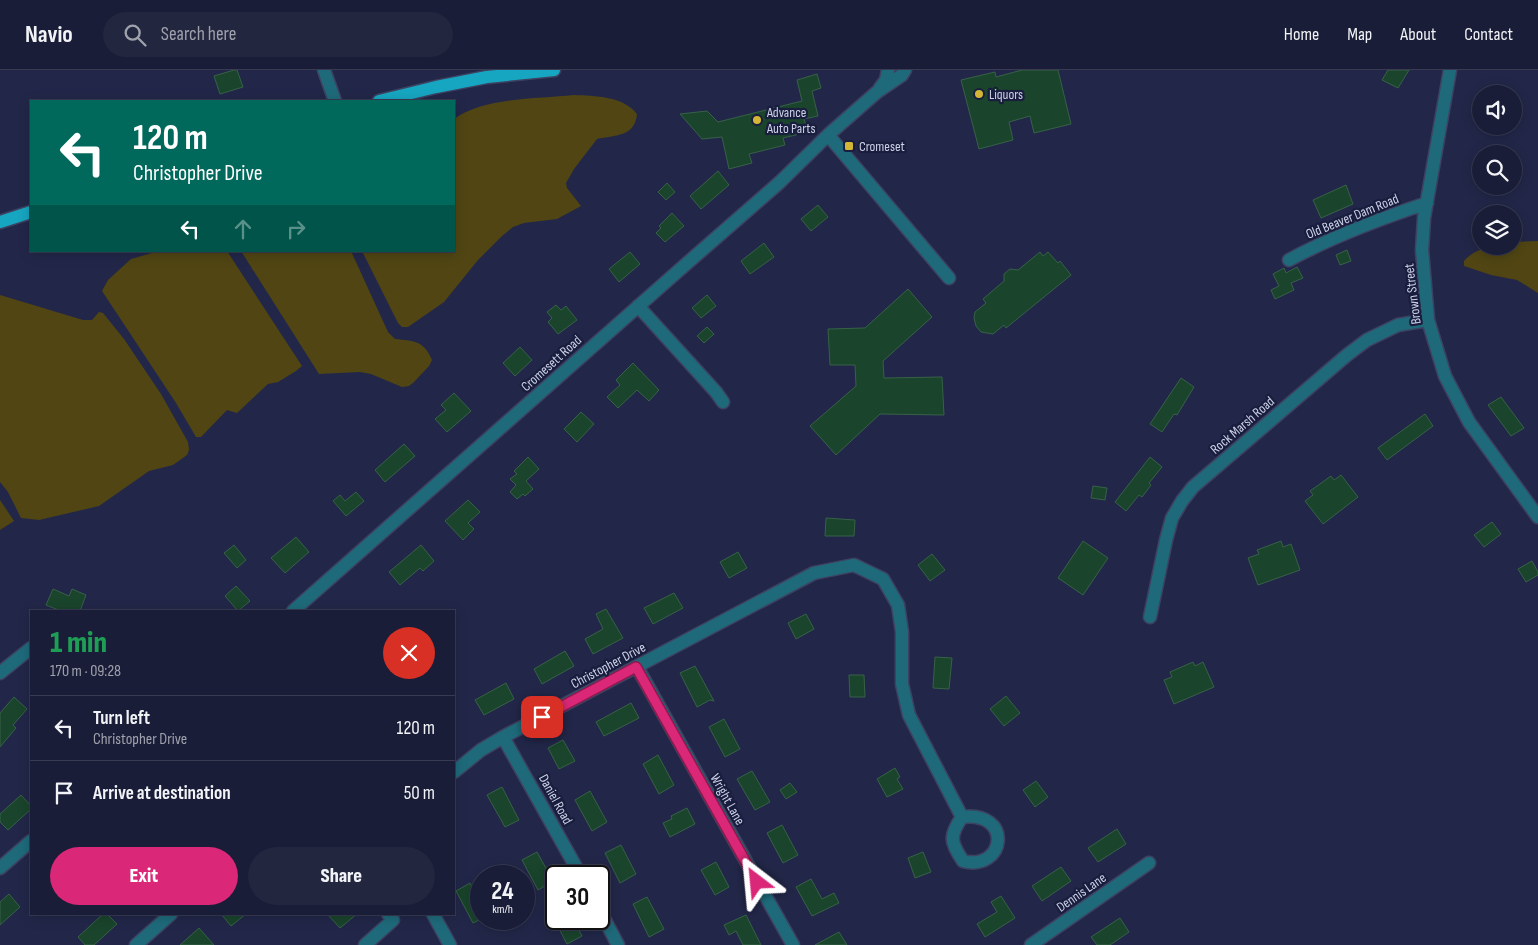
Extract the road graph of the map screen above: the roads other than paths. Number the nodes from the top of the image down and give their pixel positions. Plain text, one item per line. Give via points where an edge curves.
1 (324, 70) edge
2 (554, 70) edge
3 (888, 70) edge
4 (906, 70) edge
5 (1450, 70) edge
6 (877, 92) junction
7 (335, 100) edge
8 (383, 100) edge
9 (828, 134) junction
10 (1427, 203) junction
11 (30, 212) edge
12 (0, 222) edge
13 (1289, 260) dead end
14 (949, 278) dead end
15 (638, 306) junction
16 (1428, 320) junction
17 (723, 402) dead end
18 (1538, 517) edge
19 (294, 610) edge
20 (1150, 617) dead end
21 (30, 649) edge
22 (636, 667) junction
23 (0, 673) edge
24 (503, 738) junction
25 (455, 771) edge
26 (962, 817) dead end
27 (30, 842) edge
28 (1149, 863) dead end
29 (575, 865) edge
30 (0, 868) edge
31 (170, 915) edge
32 (434, 915) edge
33 (394, 916) edge
34 (610, 930) edge
35 (136, 945) edge
36 (365, 945) edge
37 (450, 945) edge
38 (618, 945) edge
39 (793, 945) edge
40 (1031, 945) edge

1 - 7 street
2 - 8 main road via 487,77
3 - 6 street via 886,80
4 - 6 street, Cromesett Road
5 - 10 street, Brown Street
6 - 9 street, Cromesett Road
9 - 14 street
9 - 15 street, Cromesett Road via 780,182
10 - 13 street, Old Beaver Dam Road via 1369,222
10 - 16 street, Brown Street via 1422,250
11 - 12 main road
15 - 17 street
15 - 19 street, Cromesett Road
16 - 18 street, Brown Street via 1445,376 1469,422
16 - 20 street, Rock Marsh Road via 1398,325 1367,340 1193,487 1172,518
21 - 23 street
22 - 24 street, Christopher Drive
22 - 26 street, Christopher Drive via 814,573 854,565 883,579 898,605 902,632 902,684 909,715
22 - 39 street, Wright Lane
24 - 25 street, Christopher Drive via 481,750
24 - 29 street, Daniel Road
27 - 30 street
28 - 40 street, Dennis Lane
31 - 35 street
32 - 37 street
33 - 36 street
34 - 38 street

